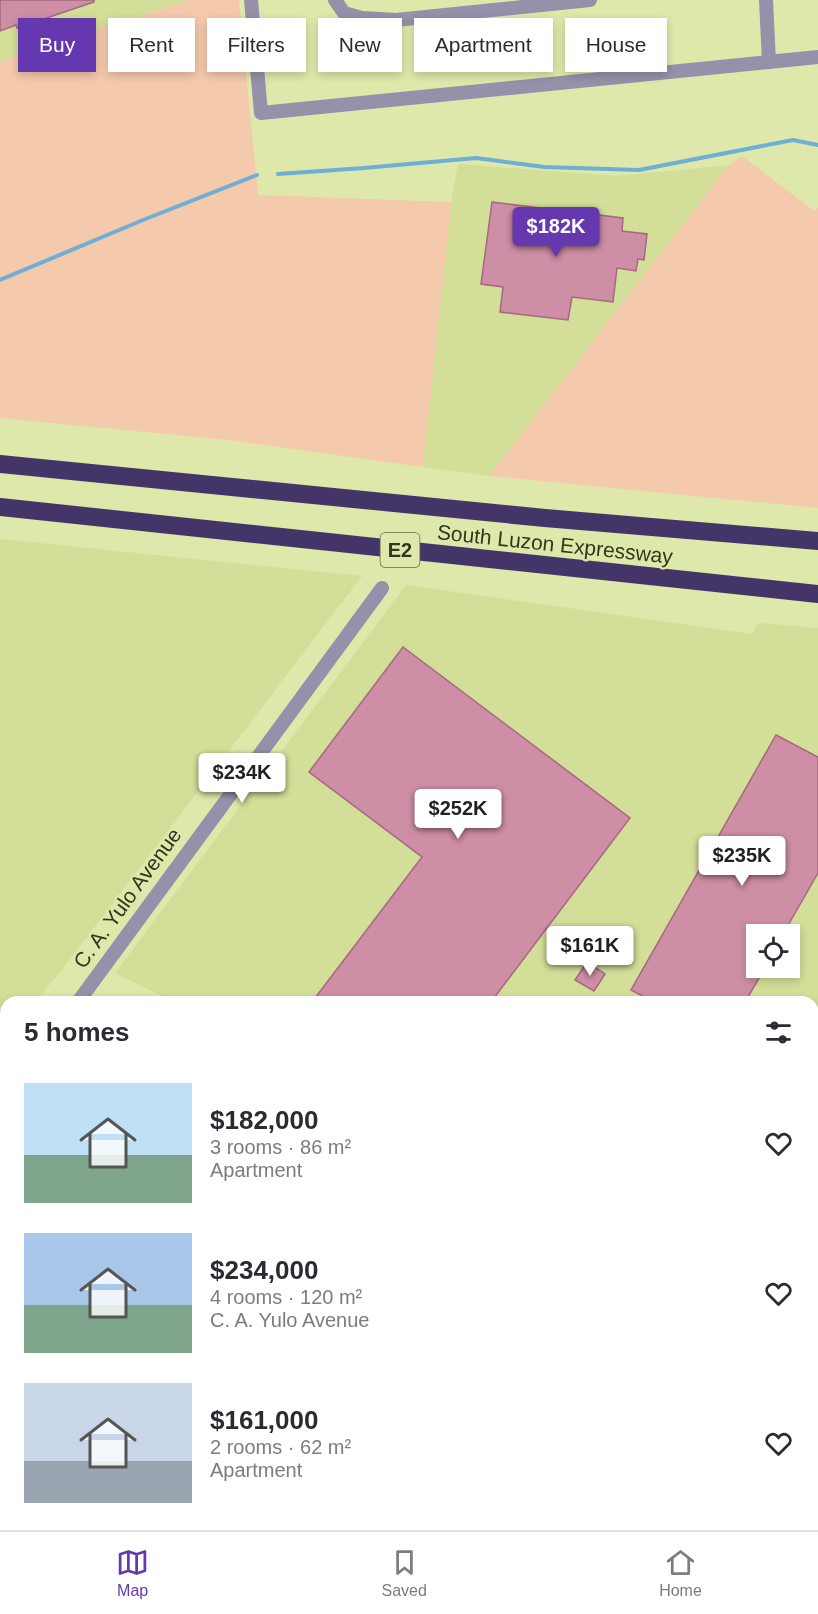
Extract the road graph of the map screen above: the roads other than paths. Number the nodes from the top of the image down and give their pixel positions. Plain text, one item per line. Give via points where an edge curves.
1 (251, 0) edge
2 (335, 0) edge
3 (590, 0) edge
4 (766, 0) edge
5 (818, 57) edge
6 (770, 62) junction
7 (0, 464) edge
8 (0, 507) edge
9 (818, 541) edge
10 (382, 588) dead end
11 (818, 594) edge
12 (82, 996) edge

1 - 6 street via 261,113
2 - 3 street via 344,13 396,20
4 - 6 street
5 - 6 street
7 - 9 highway, South Luzon Expressway / E2
8 - 11 highway, South Luzon Expressway / E2
10 - 12 street, C. A. Yulo Avenue

